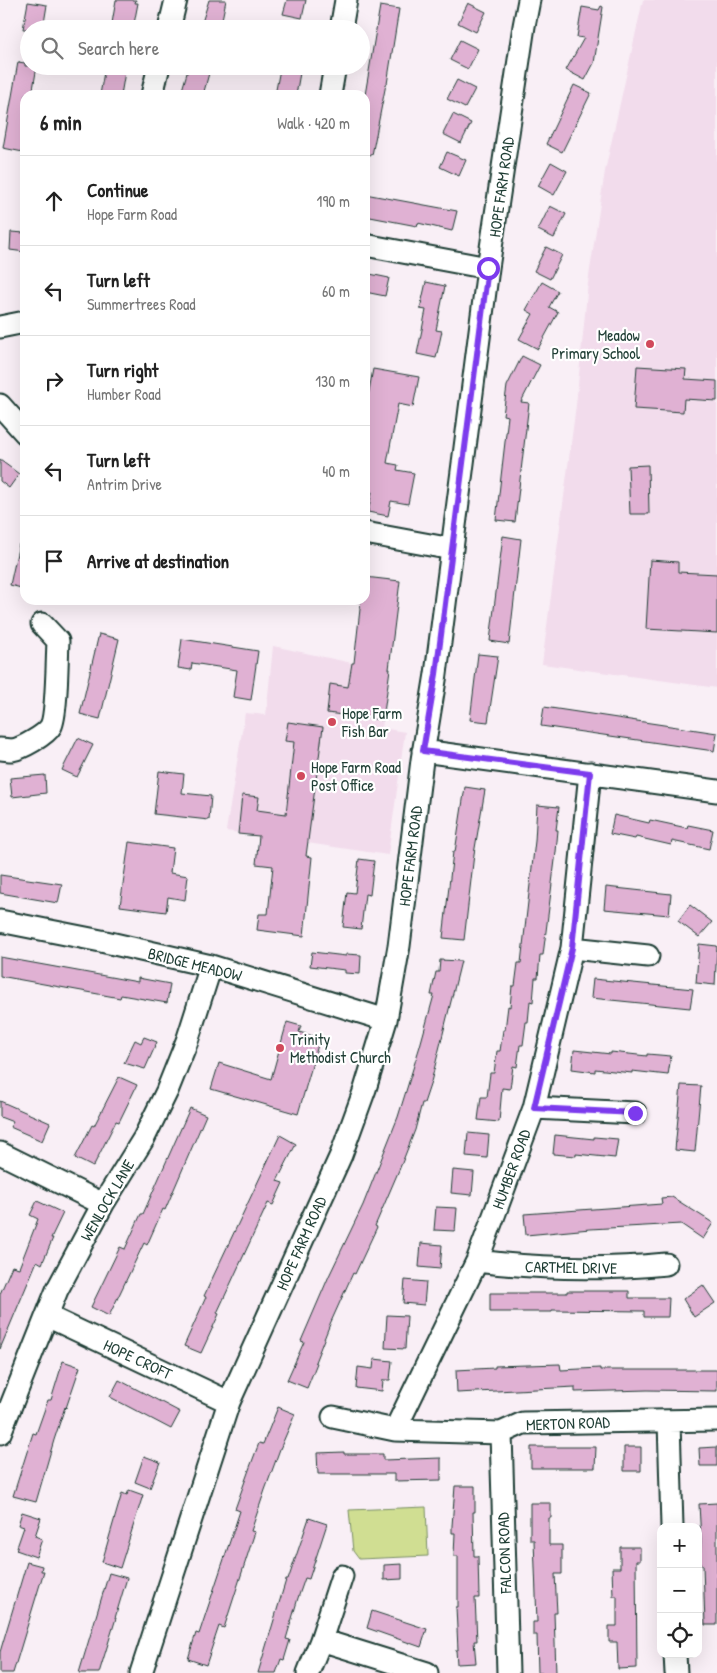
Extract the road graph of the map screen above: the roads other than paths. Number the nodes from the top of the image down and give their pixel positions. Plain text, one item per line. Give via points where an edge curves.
1 (176, 0) edge
2 (346, 0) edge
3 (529, 0) edge
4 (171, 20) edge
5 (343, 20) edge
6 (157, 75) edge
7 (333, 75) edge
8 (153, 90) edge
9 (331, 90) edge
10 (370, 245) edge
11 (488, 268) junction
12 (20, 323) edge
13 (0, 327) edge
14 (0, 405) edge
15 (20, 427) edge
16 (370, 534) edge
17 (452, 549) junction
18 (42, 624) dead end
19 (0, 749) edge
20 (423, 751) junction
21 (590, 773) junction
22 (717, 791) edge
23 (0, 921) edge
24 (572, 948) junction
25 (648, 956) dead end
26 (212, 966) junction
27 (386, 1020) junction
28 (534, 1108) junction
29 (635, 1113) dead end
30 (0, 1153) edge
31 (103, 1204) junction
32 (477, 1261) junction
33 (666, 1264) dead end
34 (47, 1316) junction
35 (229, 1402) junction
36 (332, 1417) dead end
37 (717, 1420) edge
38 (669, 1421) junction
39 (395, 1430) junction
40 (0, 1433) edge
41 (501, 1433) junction
42 (672, 1523) edge
43 (342, 1576) dead end
44 (321, 1640) junction
45 (675, 1658) edge
46 (140, 1673) edge
47 (308, 1673) edge
48 (427, 1673) edge
49 (508, 1673) edge
50 (676, 1673) edge

1 - 4 street
2 - 5 street
3 - 11 street, HOPE FARM ROAD
6 - 8 street
7 - 9 street
10 - 11 street
11 - 17 street, HOPE FARM ROAD
12 - 13 street
14 - 15 street
16 - 17 street
17 - 20 street, HOPE FARM ROAD
18 - 19 street via 65,636 50,726 24,745 13,750
20 - 21 street
20 - 27 street, HOPE FARM ROAD via 399,946
21 - 22 street
21 - 24 street, HUMBER ROAD
23 - 26 street, BRIDGE MEADOW
24 - 25 street
24 - 28 street, HUMBER ROAD
26 - 27 street, BRIDGE MEADOW
26 - 31 street, WENLOCK LANE via 167,1091 144,1138
27 - 35 street, HOPE FARM ROAD via 341,1155
28 - 29 street
28 - 32 street, HUMBER ROAD
30 - 31 street
31 - 34 street, WENLOCK LANE via 57,1290
32 - 33 street, CARTMEL DRIVE via 585,1268
32 - 39 street, HUMBER ROAD
34 - 35 street, HOPE CROFT
34 - 40 street, WENLOCK LANE
35 - 46 street, HOPE FARM ROAD
36 - 39 street, MERTON ROAD
37 - 38 street, MERTON ROAD
38 - 41 street, MERTON ROAD via 523,1423
38 - 42 street
39 - 41 street, MERTON ROAD
41 - 49 street, FALCON ROAD
43 - 44 street
44 - 47 street
44 - 48 street
45 - 50 street

